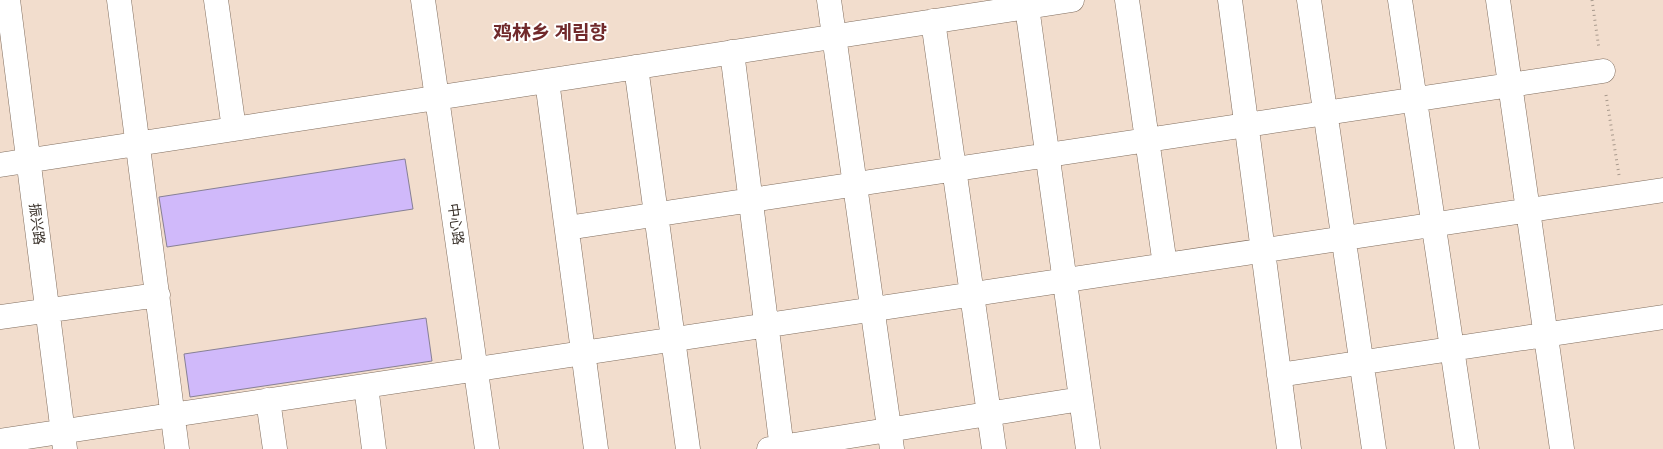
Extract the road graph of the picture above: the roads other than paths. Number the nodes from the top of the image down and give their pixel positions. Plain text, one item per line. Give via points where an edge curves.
1 (8, 0) edge
2 (119, 0) edge
3 (216, 0) edge
4 (423, 0) edge
5 (829, 0) edge
6 (1072, 0) edge
7 (1127, 0) edge
8 (1230, 0) edge
9 (1309, 0) edge
10 (1400, 0) edge
11 (1498, 0) edge
12 (1027, 7) junction
13 (933, 21) junction
14 (6, 28) edge
15 (834, 37) junction
16 (732, 52) junction
17 (636, 67) junction
18 (1602, 71) road end
19 (547, 81) junction
20 (1510, 85) junction
21 (438, 98) junction
22 (1415, 100) junction
23 (1325, 113) junction
24 (1246, 125) junction
25 (234, 129) junction
26 (1147, 140) junction
27 (138, 144) junction
28 (1048, 155) junction
29 (29, 160) junction
30 (0, 165) edge
31 (954, 170) junction
32 (855, 184) junction
33 (1663, 190) edge
34 (750, 200) junction
35 (1528, 210) junction
36 (656, 215) junction
37 (1434, 225) junction
38 (567, 228) junction
39 (1343, 238) junction
40 (1262, 250) junction
41 (1165, 265) junction
42 (1065, 280) junction
43 (972, 294) junction
44 (158, 295) junction
45 (872, 309) junction
46 (48, 310) junction
47 (0, 317) edge
48 (1663, 317) edge
49 (766, 325) junction
50 (1546, 335) junction
51 (673, 339) junction
52 (1452, 349) junction
53 (584, 353) junction
54 (1361, 363) junction
55 (476, 369) junction
56 (1279, 375) junction
57 (366, 386) junction
58 (1081, 399) junction
59 (268, 400) junction
60 (988, 413) junction
61 (173, 414) junction
62 (890, 439) edge
63 (64, 440) edge
64 (0, 441) edge
65 (778, 448) edge
66 (178, 449) edge
67 (275, 449) edge
68 (374, 449) edge
69 (487, 449) edge
70 (596, 449) edge
71 (688, 449) edge
72 (994, 449) edge
73 (1088, 449) edge
74 (1289, 449) edge
75 (1374, 449) edge
76 (1467, 449) edge
77 (1562, 449) edge

1 - 14 street, 振兴路
2 - 27 street
3 - 25 street
4 - 21 street, 中心路
5 - 15 street
6 - 12 street
7 - 26 street
8 - 24 street
9 - 23 street
10 - 22 street
11 - 20 street
12 - 13 street
12 - 28 street
13 - 15 street
13 - 31 street
14 - 29 street, 振兴路
15 - 16 street
15 - 32 street
16 - 17 street
16 - 34 street
17 - 19 street
17 - 36 street
18 - 20 street
19 - 21 street
19 - 38 street
20 - 22 street
20 - 35 street
21 - 25 street
21 - 55 street, 中心路
22 - 23 street
22 - 37 street
23 - 24 street
23 - 39 street
24 - 26 street
24 - 40 street
25 - 27 street
26 - 28 street
26 - 41 street
27 - 29 street
27 - 44 street
28 - 31 street
28 - 42 street
29 - 30 street
29 - 46 street, 振兴路
31 - 32 street
31 - 43 street
32 - 34 street
32 - 45 street
33 - 35 street
34 - 36 street
34 - 49 street
35 - 37 street
35 - 50 street
36 - 38 street
36 - 51 street
37 - 39 street
37 - 52 street
38 - 53 street
39 - 40 street
39 - 54 street
40 - 41 street
40 - 56 street
41 - 42 street
42 - 43 street
42 - 58 street
43 - 45 street
43 - 60 street
44 - 46 street
44 - 61 street
45 - 49 street
45 - 62 street
46 - 47 street
46 - 63 street, 振兴路
48 - 50 street
49 - 51 street
49 - 65 street
50 - 52 street
50 - 77 street
51 - 53 street
51 - 71 street
52 - 54 street
52 - 76 street
53 - 55 street
53 - 70 street
54 - 56 street
54 - 75 street
55 - 57 street
55 - 69 street, 中心路
56 - 74 street
57 - 59 street
57 - 68 street
58 - 60 street
58 - 73 street
59 - 61 street
59 - 67 street
60 - 62 street
60 - 72 street
61 - 63 street
61 - 66 street
62 - 65 street
63 - 64 street

